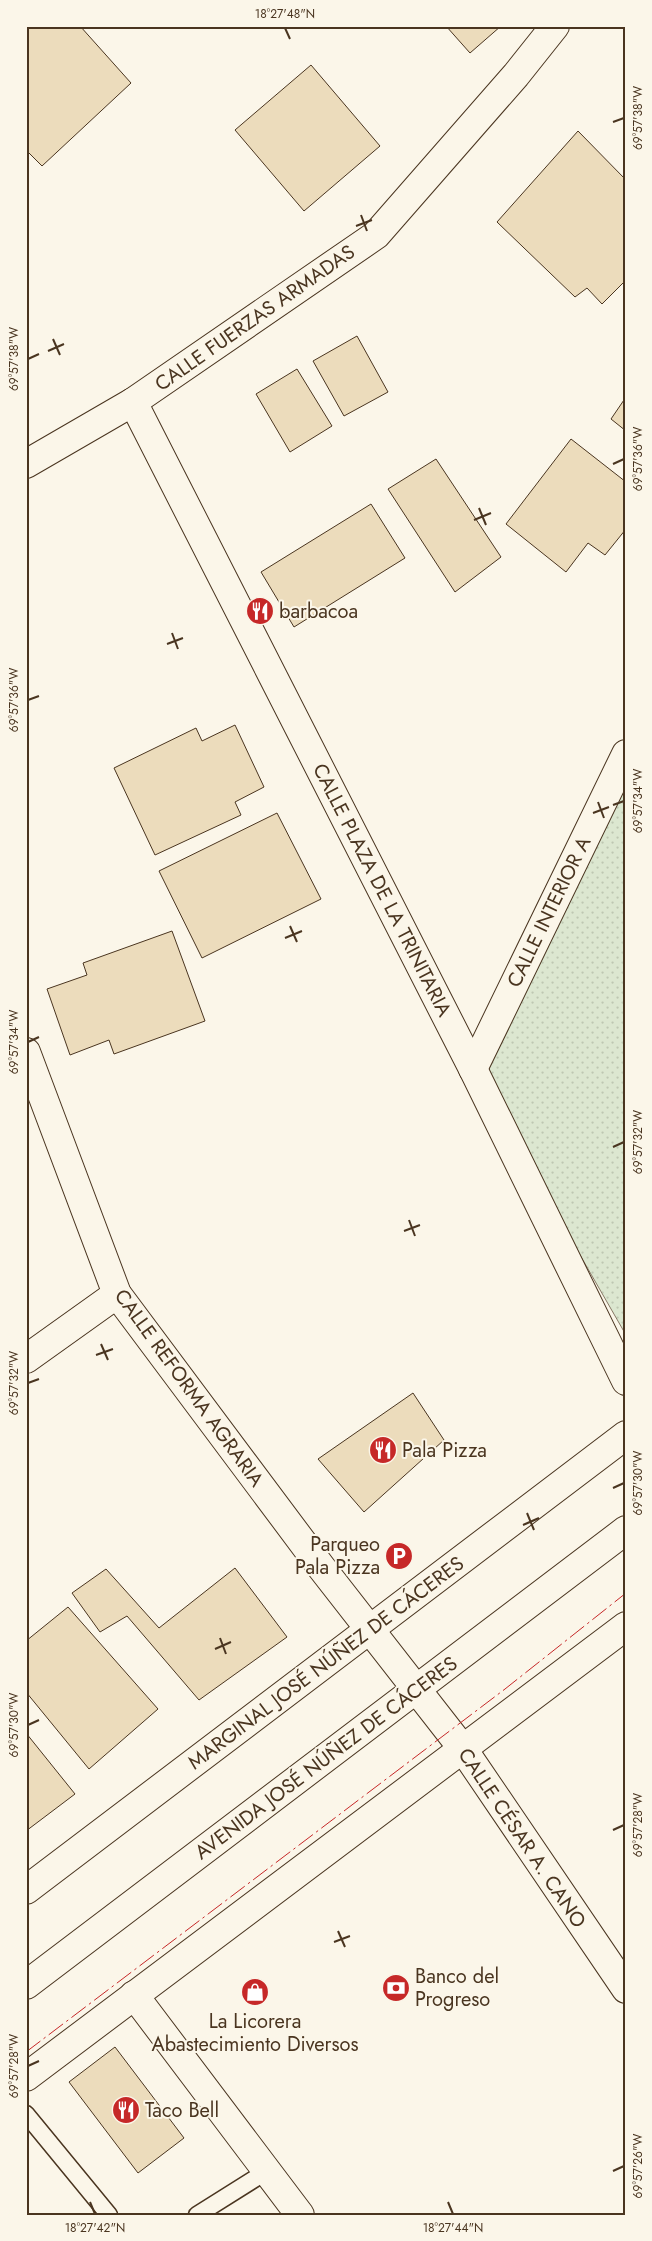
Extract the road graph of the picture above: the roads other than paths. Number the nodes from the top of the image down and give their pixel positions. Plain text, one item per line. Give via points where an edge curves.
1 (555, 26) edge
2 (133, 402) junction
3 (26, 464) edge
4 (626, 754) edge
5 (26, 1052) edge
6 (473, 1069) junction
7 (117, 1294) junction
8 (26, 1358) edge
9 (626, 1381) edge
10 (626, 1435) edge
11 (626, 1530) edge
12 (626, 1626) edge
13 (369, 1629) junction
14 (415, 1690) junction
15 (463, 1750) junction
16 (26, 1890) edge
17 (26, 1985) edge
18 (626, 1989) edge
19 (134, 1995) junction
20 (26, 2077) edge
21 (26, 2114) edge
22 (267, 2171) junction
23 (109, 2215) edge
24 (197, 2215) edge
25 (300, 2215) edge

1 - 2 street, CALLE FUERZAS ARMADAS via 376,234
2 - 3 street, CALLE FUERZAS ARMADAS
2 - 6 street, CALLE PLAZA DE LA TRINITARIA
4 - 6 street, CALLE INTERIOR A
5 - 7 street, CALLE REFORMA AGRARIA
6 - 9 street, CALLE PLAZA DE LA TRINITARIA
7 - 8 street
7 - 13 street, CALLE REFORMA AGRARIA
10 - 13 street, MARGINAL JOSÉ NÚÑEZ DE CÁCERES
11 - 14 street, AVENIDA JOSÉ NÚÑEZ DE CÁCERES
12 - 15 street
13 - 14 street, CALLE REFORMA AGRARIA
13 - 16 street, MARGINAL JOSÉ NÚÑEZ DE CÁCERES
14 - 15 street, CALLE CÉSAR A. CANO
14 - 17 street, AVENIDA JOSÉ NÚÑEZ DE CÁCERES
15 - 18 street, CALLE CÉSAR A. CANO
15 - 19 street
19 - 20 street
19 - 22 street
21 - 23 lane
22 - 24 lane
22 - 25 street

